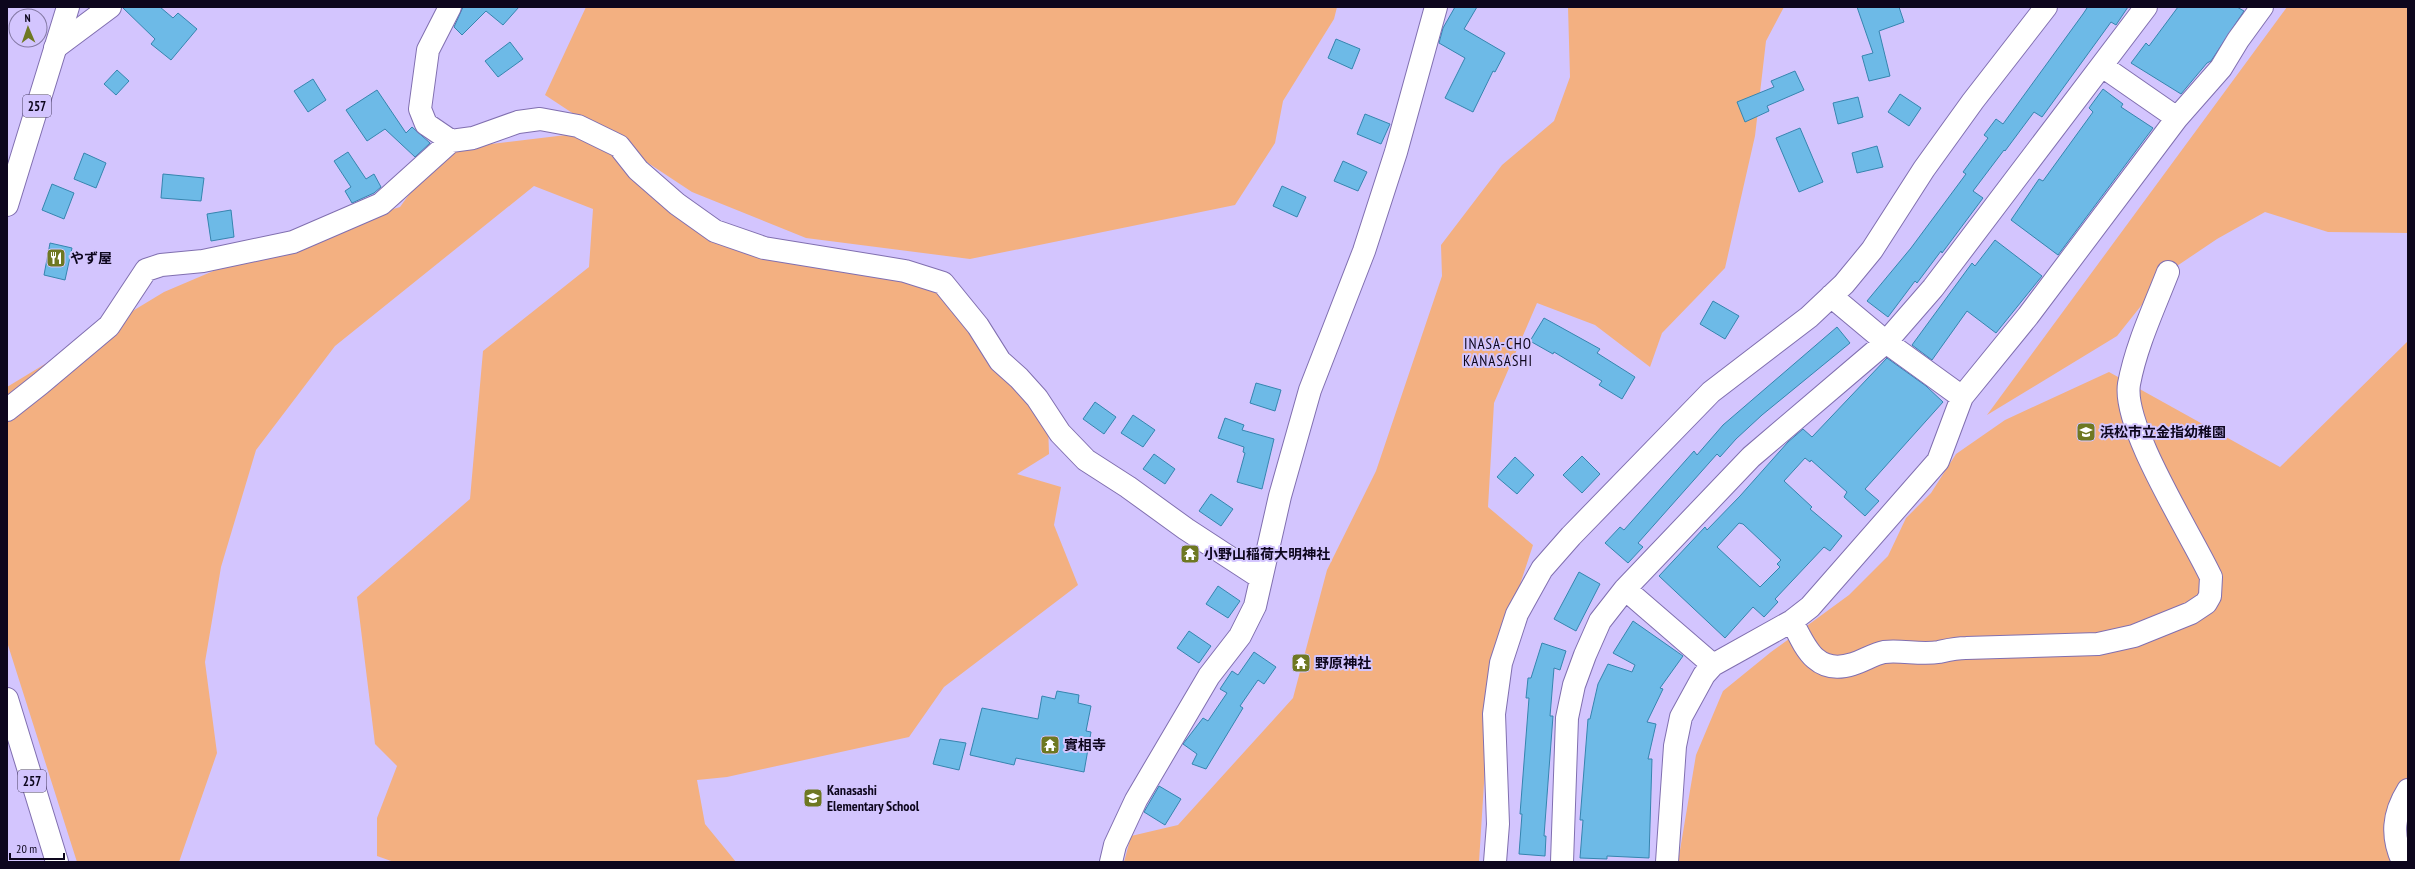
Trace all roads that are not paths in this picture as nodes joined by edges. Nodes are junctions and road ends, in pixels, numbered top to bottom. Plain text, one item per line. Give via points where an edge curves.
1 (68, 7) edge
2 (110, 7) edge
3 (450, 7) edge
4 (1436, 7) edge
5 (2046, 7) edge
6 (2146, 7) edge
7 (2262, 7) edge
8 (55, 48) junction
9 (2102, 66) junction
10 (2177, 118) junction
11 (451, 141) junction
12 (7, 205) edge
13 (2168, 272) dead end
14 (1831, 296) junction
15 (1886, 342) junction
16 (1962, 397) junction
17 (7, 410) edge
18 (1261, 578) junction
19 (1625, 590) junction
20 (1792, 621) junction
21 (1713, 665) junction
22 (7, 699) edge
23 (2408, 790) edge
24 (57, 862) edge
25 (1111, 862) edge
26 (1495, 862) edge
27 (1562, 862) edge
28 (1667, 862) edge
29 (2403, 862) edge

1 - 8 main road, 257
2 - 8 main road
3 - 11 main road via 428,50 420,109 426,124
4 - 18 main road via 1396,152 1364,251 1310,390 1278,503
5 - 14 main road via 1924,169 1872,250
6 - 9 main road
7 - 10 main road via 2221,68
8 - 12 main road, 257
9 - 10 main road
9 - 15 main road via 1933,288
10 - 16 main road via 2033,310
11 - 17 main road via 380,204 293,242 203,261 161,265 146,270 109,326
11 - 18 main road via 474,138 518,122 540,119 578,126 619,146 638,170 677,204 715,231 764,248 904,271 944,284 978,326 1000,361 1037,398 1060,433 1086,460
13 - 20 main road via 2129,385 2132,416 2145,449 2211,578 2210,596 2206,603 2191,613 2134,636 2098,644 1884,652 1851,665 1836,666 1822,663 1808,654
14 - 15 main road
14 - 26 main road via 1809,318 1711,392 1571,536 1542,570 1517,614 1501,663 1494,714 1498,824
15 - 16 main road
15 - 19 main road via 1751,457
16 - 20 main road via 1938,461 1810,607
18 - 25 main road via 1255,606 1240,636 1209,676 1136,800 1115,846
19 - 21 main road
19 - 27 main road via 1600,621 1574,685 1567,718
20 - 21 main road
21 - 28 main road via 1704,675 1681,717 1675,746
22 - 24 main road, 257
23 - 29 main road via 2395,820 2394,835

